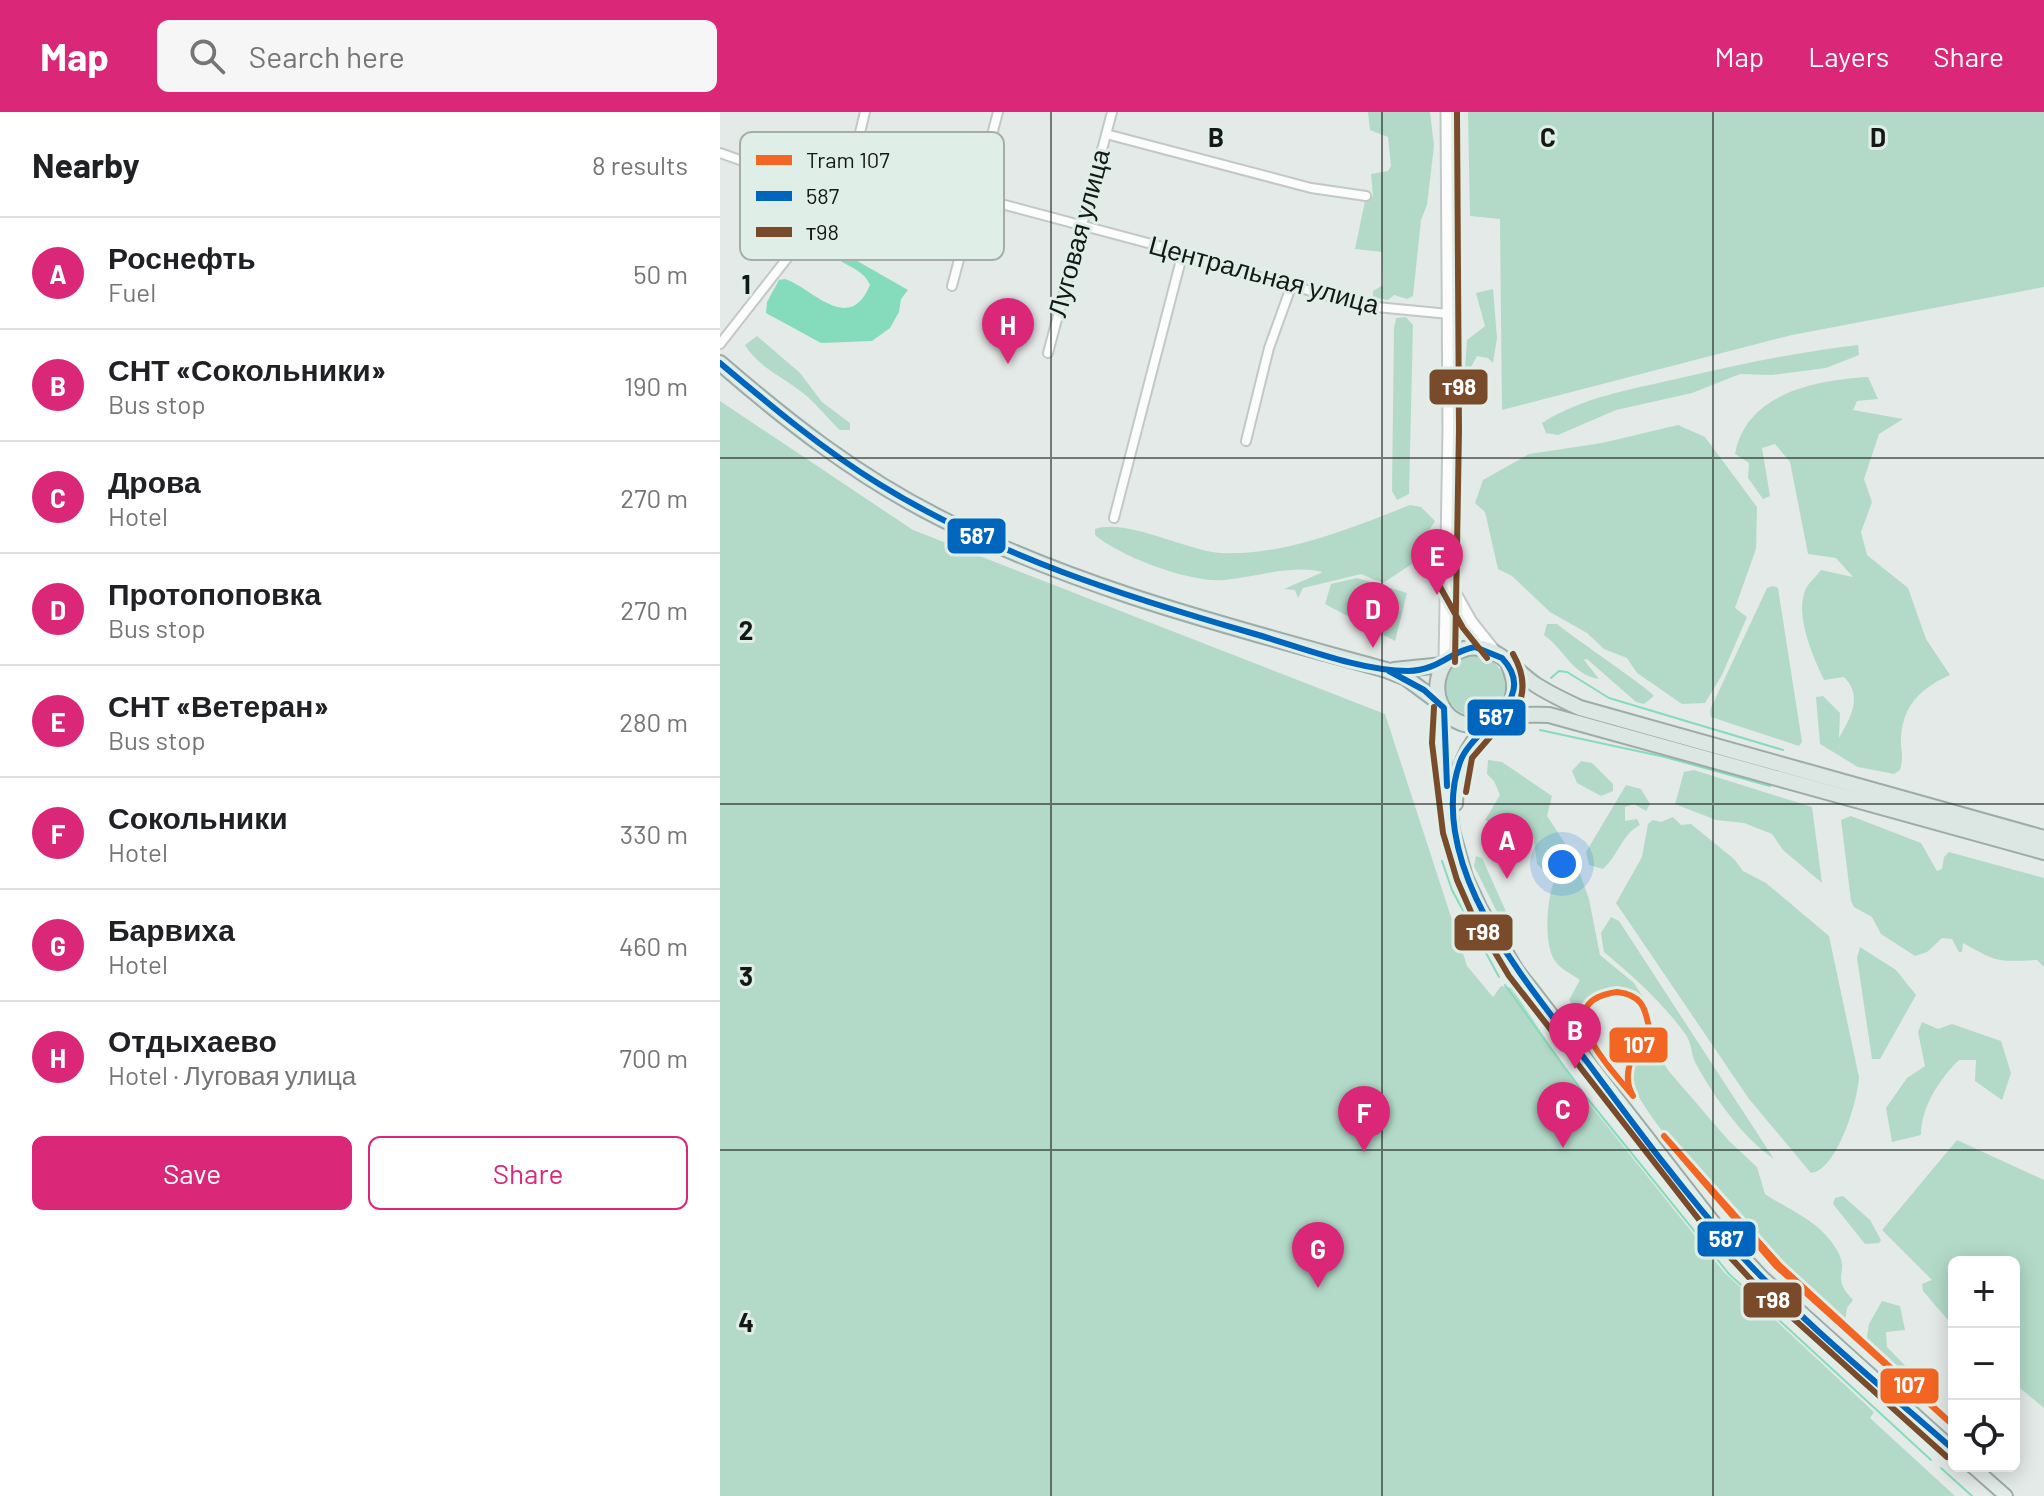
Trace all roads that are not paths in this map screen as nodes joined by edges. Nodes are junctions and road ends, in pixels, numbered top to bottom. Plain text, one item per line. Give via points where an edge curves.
1 (865, 112) edge
2 (998, 112) edge
3 (1112, 112) edge
4 (1447, 112) edge
5 (860, 132) edge
6 (992, 132) edge
7 (1106, 134) junction
8 (720, 153) edge
9 (740, 160) edge
10 (1366, 196) dead end
11 (1004, 206) edge
12 (1080, 226) junction
13 (1182, 256) junction
14 (786, 260) edge
15 (958, 260) edge
16 (952, 286) dead end
17 (1291, 287) junction
18 (1449, 314) junction
19 (720, 344) edge
20 (1048, 353) dead end
21 (720, 363) edge
22 (1246, 441) dead end
23 (1114, 518) dead end
24 (1448, 579) junction
25 (1500, 656) junction
26 (1444, 664) junction
27 (1386, 670) junction
28 (1442, 706) junction
29 (1491, 722) junction
30 (1453, 831) junction
31 (2044, 838) edge
32 (2044, 852) edge
33 (1948, 1445) edge
34 (1979, 1472) edge
35 (2006, 1496) edge

1 - 5 street
2 - 6 street
3 - 7 street, Луговая улица
4 - 18 main road
7 - 10 street via 1311,188
7 - 12 street, Луговая улица
8 - 9 street
11 - 12 street, Центральная улица
12 - 13 street, Центральная улица
12 - 20 street, Луговая улица
13 - 17 street, Центральная улица
13 - 23 street
14 - 19 street, Центральная улица
15 - 16 street
17 - 18 street, Центральная улица via 1366,306
17 - 22 street via 1269,348
18 - 24 main road
21 - 27 highway via 841,460 991,543 1164,605
24 - 25 main road via 1471,622
24 - 26 main road
25 - 26 highway via 1472,647
25 - 29 highway via 1514,677 1513,697
25 - 31 highway via 1539,687 1602,715
26 - 27 highway
26 - 28 highway via 1436,684
27 - 28 highway via 1406,678
28 - 29 highway via 1464,724
28 - 30 main road
29 - 30 main road via 1459,762
29 - 32 highway via 1529,714 1567,720
30 - 33 main road via 1466,877 1517,970 1691,1198 1762,1277
34 - 35 main road

